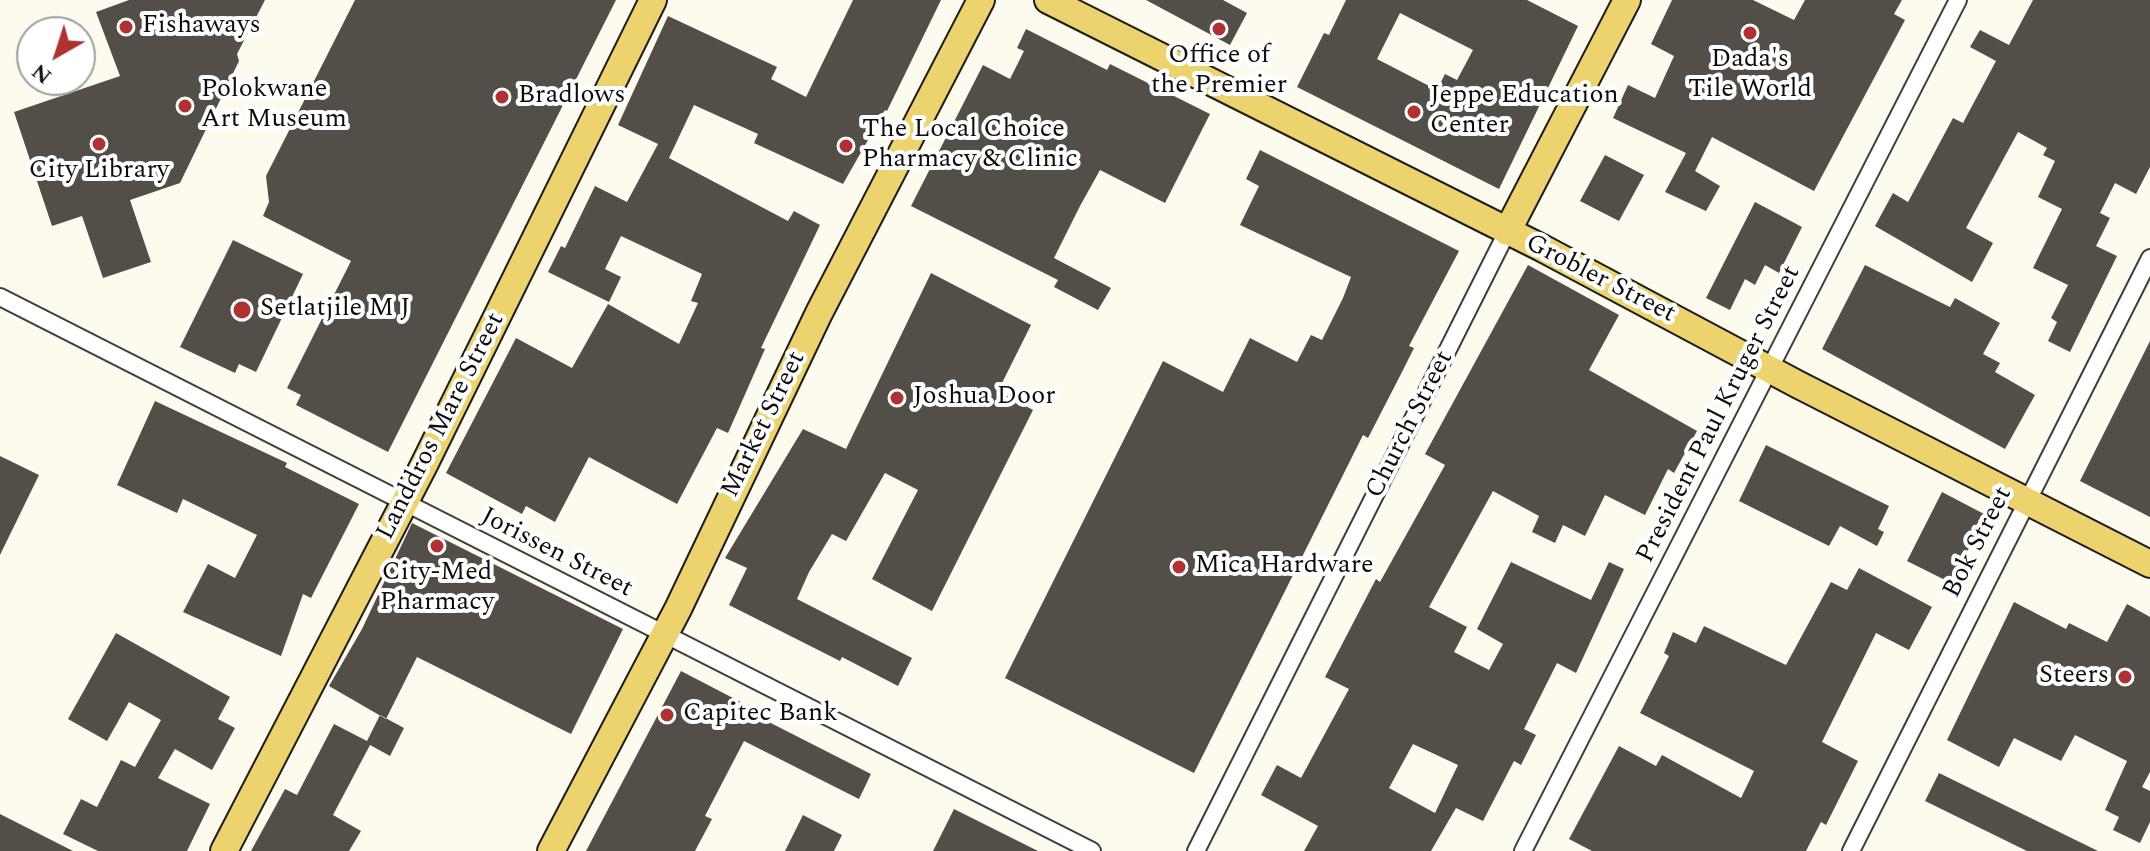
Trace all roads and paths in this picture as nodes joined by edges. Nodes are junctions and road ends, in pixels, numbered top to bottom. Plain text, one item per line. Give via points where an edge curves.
1 (653, 0) edge
2 (981, 0) edge
3 (1048, 0) edge
4 (1627, 0) edge
5 (1958, 0) edge
6 (1507, 232) junction
7 (2150, 258) edge
8 (0, 297) edge
9 (1770, 370) junction
10 (2028, 500) junction
11 (404, 503) junction
12 (2150, 564) edge
13 (664, 635) junction
14 (224, 851) edge
15 (551, 851) edge
16 (1092, 851) edge
17 (1196, 851) edge
18 (1523, 851) edge
19 (1851, 851) edge

1 - 11 main road, Landdros Mare Street
2 - 13 main road, Market Street via 819,313
3 - 6 main road, Grobler Street
4 - 6 main road, Church Street
5 - 9 street, President Paul Kruger Street
6 - 9 main road, Grobler Street
6 - 17 street, Church Street
7 - 10 street, Bok Street
8 - 11 street, Jorissen Street
9 - 10 main road, Grobler Street
9 - 18 street, President Paul Kruger Street
10 - 12 main road, Grobler Street
10 - 19 street, Bok Street
11 - 13 street, Jorissen Street
11 - 14 main road, Landdros Mare Street
13 - 15 main road, Market Street
13 - 16 street, Jorissen Street

